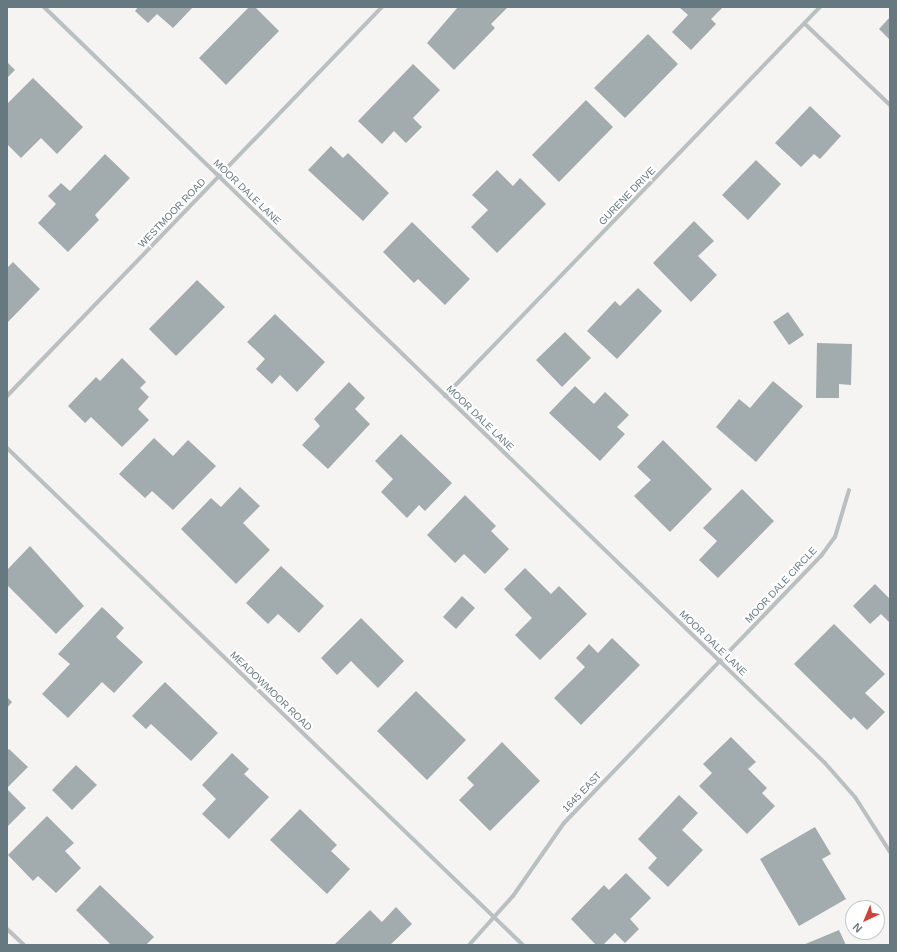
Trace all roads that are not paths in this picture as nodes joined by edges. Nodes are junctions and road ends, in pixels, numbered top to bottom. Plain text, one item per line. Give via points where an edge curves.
1 (44, 7) edge
2 (382, 7) edge
3 (820, 7) edge
4 (804, 24) junction
5 (890, 105) edge
6 (219, 176) junction
7 (7, 396) edge
8 (445, 396) junction
9 (7, 448) edge
10 (849, 490) dead end
11 (720, 661) junction
12 (890, 852) edge
13 (496, 918) junction
14 (7, 929) edge
15 (24, 945) edge
16 (470, 945) edge
17 (523, 945) edge

1 - 6 street, MOOR DALE LANE
2 - 6 street, WESTMOOR ROAD
3 - 4 street, GURENE DRIVE
4 - 5 street
4 - 8 street, GURENE DRIVE
6 - 7 street, WESTMOOR ROAD
6 - 8 street, MOOR DALE LANE
8 - 11 street, MOOR DALE LANE
9 - 13 street, MEADOWMOOR ROAD
10 - 11 street, MOOR DALE CIRCLE via 834,536 821,556
11 - 12 street, MOOR DALE LANE via 824,762 855,797
11 - 13 street, 1645 EAST via 554,834
13 - 16 street, 1645 EAST
13 - 17 street, MEADOWMOOR ROAD
14 - 15 street

